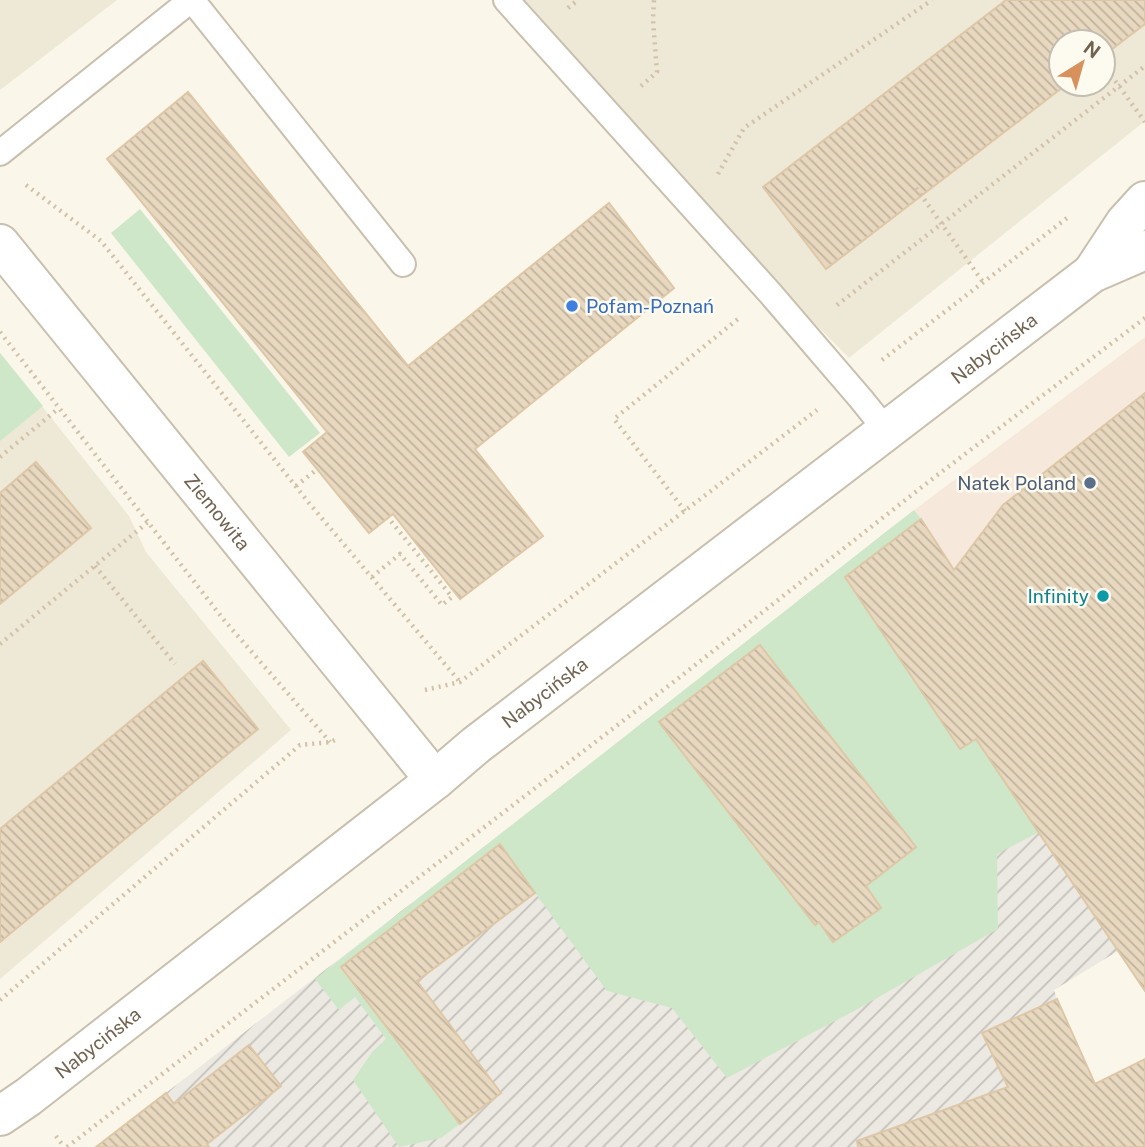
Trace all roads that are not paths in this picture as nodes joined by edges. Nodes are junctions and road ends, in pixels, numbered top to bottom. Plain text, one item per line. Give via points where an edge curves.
1 (192, 0) edge
2 (506, 0) edge
3 (0, 153) edge
4 (1145, 201) edge
5 (0, 244) edge
6 (1145, 250) edge
7 (403, 264) dead end
8 (1092, 273) junction
9 (886, 430) junction
10 (435, 780) junction
11 (0, 1116) edge

1 - 3 lane
1 - 7 lane
2 - 9 lane via 770,293
4 - 8 street, Nabycińska
5 - 10 street, Ziemowita
6 - 8 street, Nabycińska
8 - 9 street, Nabycińska
9 - 10 street, Nabycińska
10 - 11 street, Nabycińska

